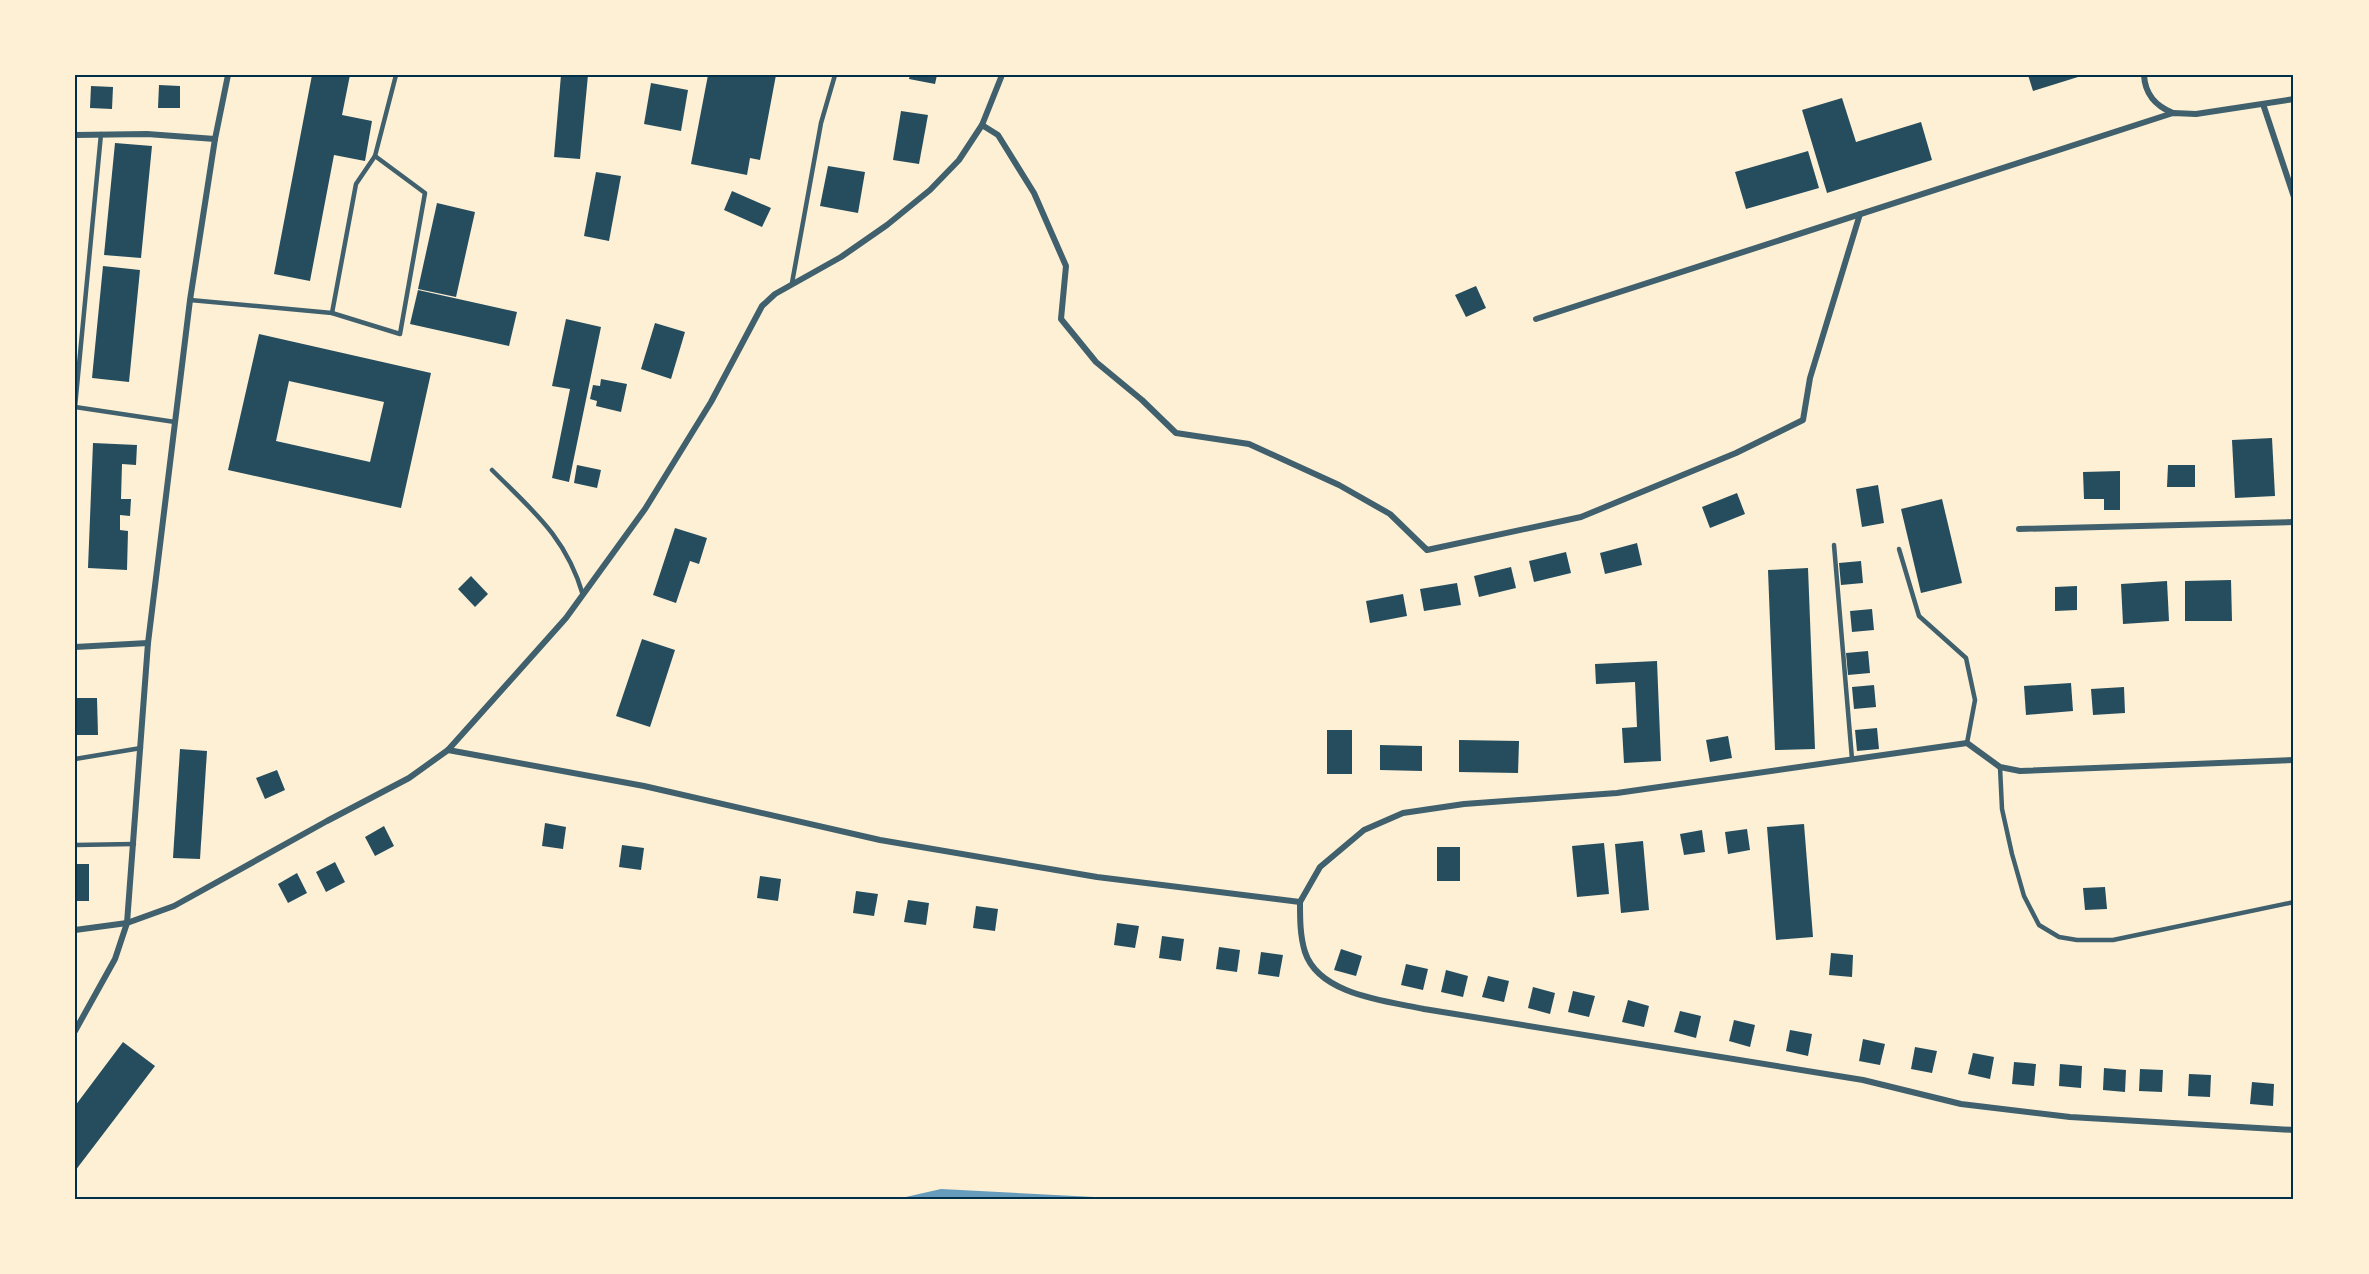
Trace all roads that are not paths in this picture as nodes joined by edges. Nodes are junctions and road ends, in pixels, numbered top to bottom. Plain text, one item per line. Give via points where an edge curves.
1 (228, 75) edge
2 (396, 75) edge
3 (835, 75) edge
4 (1002, 75) edge
5 (2144, 75) edge
6 (2294, 99) edge
7 (2263, 104) junction
8 (2173, 113) junction
9 (982, 125) junction
10 (101, 134) junction
11 (75, 135) edge
12 (215, 139) junction
13 (375, 156) junction
14 (2294, 197) edge
15 (1860, 214) junction
16 (792, 283) junction
17 (189, 300) junction
18 (332, 313) junction
19 (1536, 320) dead end
20 (75, 407) edge
21 (175, 422) junction
22 (492, 470) dead end
23 (2294, 522) edge
24 (2019, 529) dead end
25 (1834, 545) dead end
26 (1899, 549) dead end
27 (583, 595) junction
28 (148, 643) junction
29 (75, 647) edge
30 (1967, 743) junction
31 (141, 748) junction
32 (448, 750) junction
33 (75, 759) edge
34 (1852, 759) junction
35 (2294, 760) edge
36 (2000, 767) junction
37 (134, 844) junction
38 (75, 845) edge
39 (1300, 902) junction
40 (2294, 902) edge
41 (127, 923) junction
42 (75, 930) edge
43 (75, 1031) edge
44 (2294, 1130) edge

1 - 12 street
2 - 13 lane
3 - 16 lane via 821,123
4 - 9 street
5 - 8 street via 2149,96 2159,107
6 - 7 street
7 - 8 street via 2196,114
7 - 14 street
8 - 15 street
9 - 15 street via 998,135 1034,193 1066,266 1061,319 1096,362 1176,434 1249,444 1339,485 1390,514 1427,550 1581,517 1736,453 1803,420 1810,378
9 - 16 street via 959,159 930,190 841,257
10 - 11 street
10 - 12 street
10 - 20 lane
12 - 17 street
13 - 18 lane via 356,184
13 - 18 lane via 425,193 400,334
15 - 19 street
16 - 27 street via 762,306 711,402 645,508
17 - 18 lane
17 - 21 street
20 - 21 lane
21 - 28 street
22 - 27 lane via 562,545 576,569
23 - 24 street
25 - 34 lane
26 - 30 lane via 1919,616 1966,658 1976,700
27 - 32 street
28 - 29 street
28 - 31 street
30 - 34 street
30 - 36 street
31 - 33 lane
31 - 37 street
32 - 39 street via 644,786 880,840 1098,877
32 - 41 street via 409,778 211,888
34 - 39 street via 1617,793 1464,804 1403,813 1364,830 1320,867
35 - 36 street via 2064,771
36 - 40 lane via 2002,808 2024,896 2040,925 2060,937 2113,940
37 - 38 lane
37 - 41 street
39 - 44 street via 1306,954 1323,979 1355,994 1424,1009 1863,1080 1961,1104 2070,1117
41 - 42 street
41 - 43 street via 115,959

